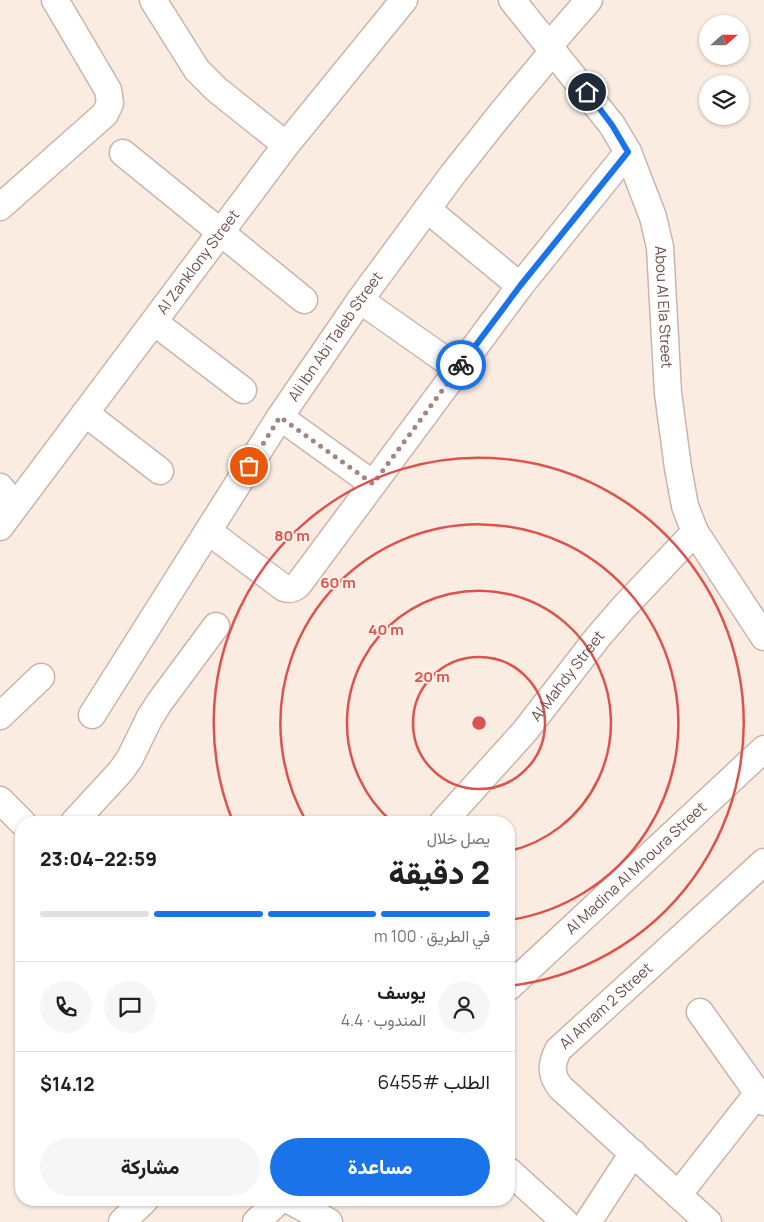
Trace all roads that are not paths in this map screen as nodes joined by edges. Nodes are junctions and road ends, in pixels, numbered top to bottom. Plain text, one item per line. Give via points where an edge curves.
1 (55, 0) edge
2 (152, 0) edge
3 (404, 0) edge
4 (512, 0) edge
5 (589, 0) edge
6 (551, 48) junction
7 (286, 145) junction
8 (628, 152) junction
9 (123, 153) dead end
10 (0, 207) edge
11 (427, 209) junction
12 (221, 232) junction
13 (520, 286) junction
14 (304, 300) dead end
15 (360, 300) junction
16 (154, 322) junction
17 (458, 369) junction
18 (243, 390) dead end
19 (85, 413) junction
20 (280, 417) junction
21 (160, 471) dead end
22 (373, 484) junction
23 (8, 497) edge
24 (0, 527) edge
25 (208, 532) junction
26 (695, 532) junction
27 (216, 626) dead end
28 (764, 636) edge
29 (41, 677) dead end
30 (92, 714) dead end
31 (0, 716) edge
32 (764, 749) edge
33 (0, 800) edge
34 (16, 816) edge
35 (80, 816) edge
36 (449, 816) edge
37 (764, 862) edge
38 (515, 981) edge
39 (700, 1012) dead end
40 (761, 1098) edge
41 (633, 1154) junction
42 (515, 1176) edge
43 (678, 1195) junction
44 (139, 1206) edge
45 (273, 1206) edge
46 (300, 1206) edge
47 (122, 1222) edge
48 (256, 1222) edge
49 (329, 1222) edge
50 (565, 1222) edge
51 (588, 1222) edge
52 (708, 1222) edge

1 - 10 street via 108,90 110,103 105,114
2 - 7 street via 197,70
3 - 7 street, Al Zanklony Street
4 - 6 street, Abou Al Ela Street
5 - 6 street, Ali Ibn Abi Taleb Street
6 - 8 street, Abou Al Ela Street via 612,125
6 - 11 street, Ali Ibn Abi Taleb Street
7 - 12 street, Al Zanklony Street
8 - 13 street
8 - 26 street, Abou Al Ela Street via 653,217 660,247 671,420 685,506
9 - 12 street
11 - 13 street
11 - 15 street, Ali Ibn Abi Taleb Street
12 - 14 street
12 - 16 street, Al Zanklony Street
13 - 17 street
15 - 17 street
15 - 20 street, Ali Ibn Abi Taleb Street
16 - 18 street
16 - 19 street, Al Zanklony Street
17 - 22 street
19 - 21 street
19 - 23 street, Al Zanklony Street
20 - 22 street
20 - 25 street, Ali Ibn Abi Taleb Street
22 - 25 street via 298,585 289,590
23 - 24 street, Al Zanklony Street
25 - 30 street, Ali Ibn Abi Taleb Street
26 - 28 street, Abou Al Ela Street
26 - 36 street, Al Mahdy Street via 624,607 525,731
27 - 35 street via 159,703 121,771
29 - 31 street
32 - 38 street, Al Madina Al Mnoura Street
33 - 34 street
37 - 41 street, Al Ahram 2 Street via 558,1050 553,1060 555,1082
39 - 40 street
40 - 43 street
41 - 43 street, Al Ahram 2 Street
41 - 51 street
42 - 50 street
43 - 52 street, Al Ahram 2 Street
44 - 47 street
45 - 48 street
46 - 49 street

